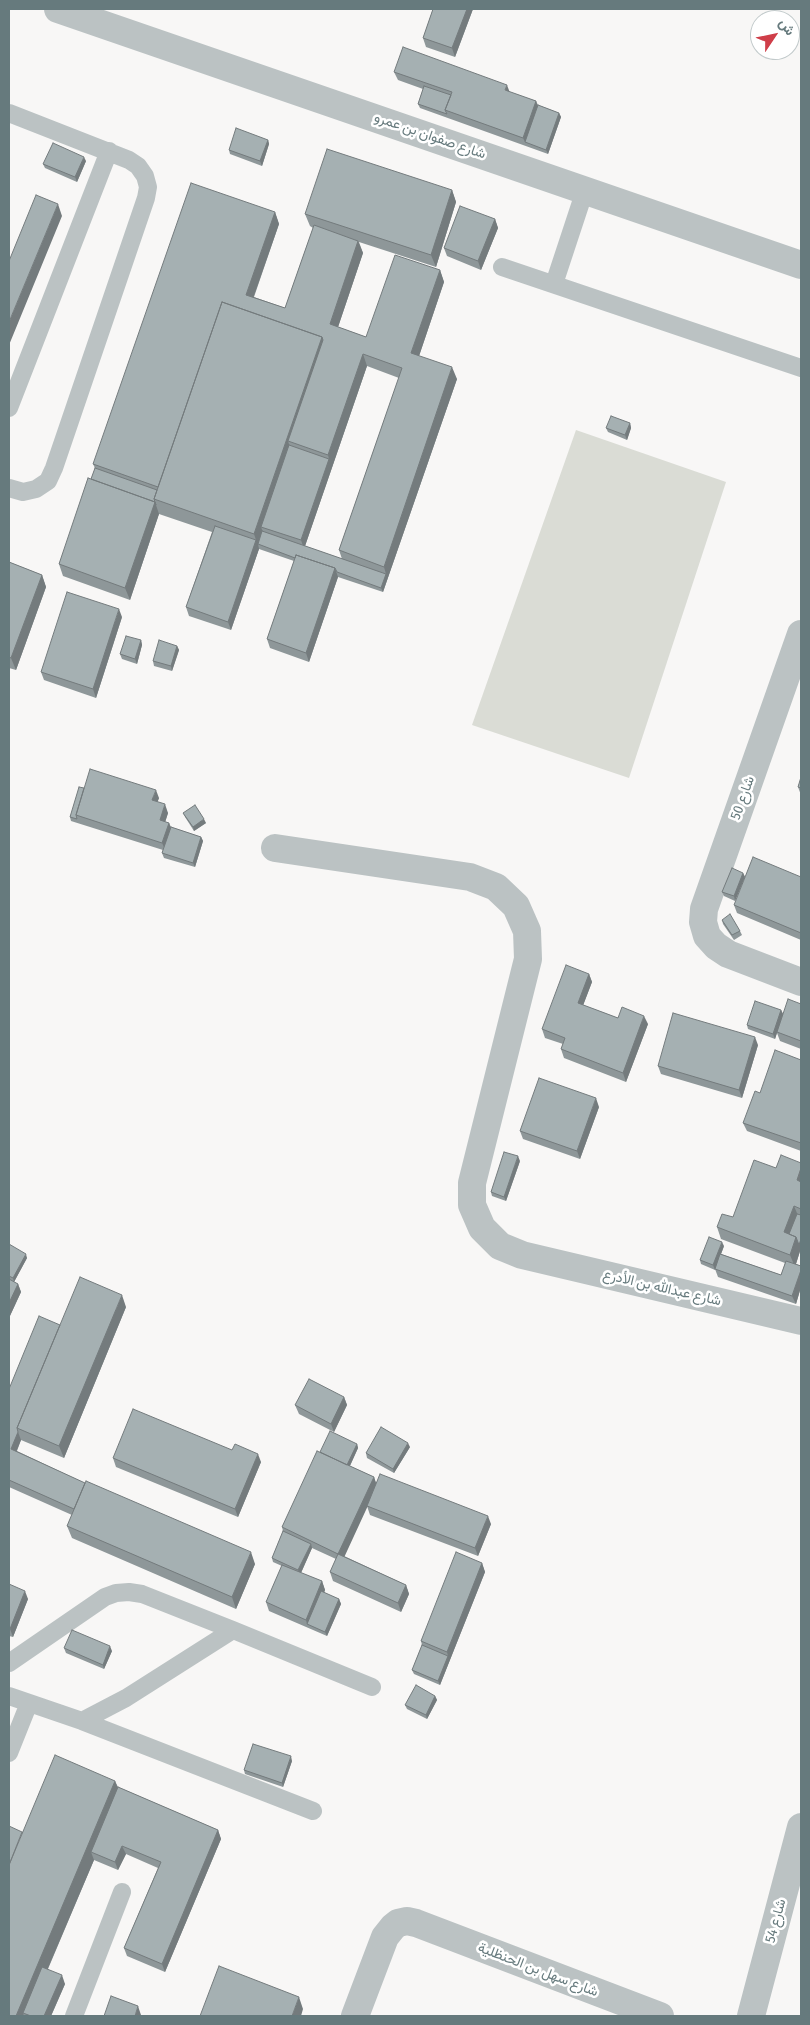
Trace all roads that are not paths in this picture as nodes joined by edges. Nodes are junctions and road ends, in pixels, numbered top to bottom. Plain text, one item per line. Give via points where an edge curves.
1 (58, 9) edge
2 (9, 112) edge
3 (109, 151) junction
4 (585, 190) junction
5 (801, 265) edge
6 (502, 267) dead end
7 (554, 284) junction
8 (801, 368) edge
9 (9, 408) edge
10 (9, 488) edge
11 (801, 634) edge
12 (275, 848) dead end
13 (801, 982) edge
14 (801, 1321) edge
15 (233, 1630) junction
16 (9, 1663) edge
17 (372, 1687) dead end
18 (9, 1696) edge
19 (29, 1703) junction
20 (82, 1721) junction
21 (9, 1753) edge
22 (313, 1811) dead end
23 (801, 1826) edge
24 (122, 1892) dead end
25 (74, 2016) edge
26 (355, 2016) edge
27 (660, 2016) edge
28 (751, 2016) edge

1 - 4 street, شارع صفوان بن عمرو
2 - 3 lane
3 - 9 lane
3 - 10 lane via 138,166 148,187 146,198 48,481 23,492
4 - 5 street, شارع صفوان بن عمرو
4 - 7 lane
6 - 7 lane
7 - 8 lane
11 - 13 street, شارع 50 via 704,909 703,922 707,936 728,954
12 - 14 street, شارع عبدالله بن الأدرع via 470,877 496,887 516,906 527,931 528,959 472,1182 472,1205 482,1228 500,1246 522,1255
15 - 16 lane via 142,1594 116,1593 105,1597
15 - 17 lane
15 - 20 lane via 119,1702
18 - 19 lane
19 - 20 lane
19 - 21 lane
20 - 22 lane
23 - 28 street, شارع 54
24 - 25 lane
26 - 27 street, شارع سهل بن الحنظلية via 388,1932 398,1923 407,1922

